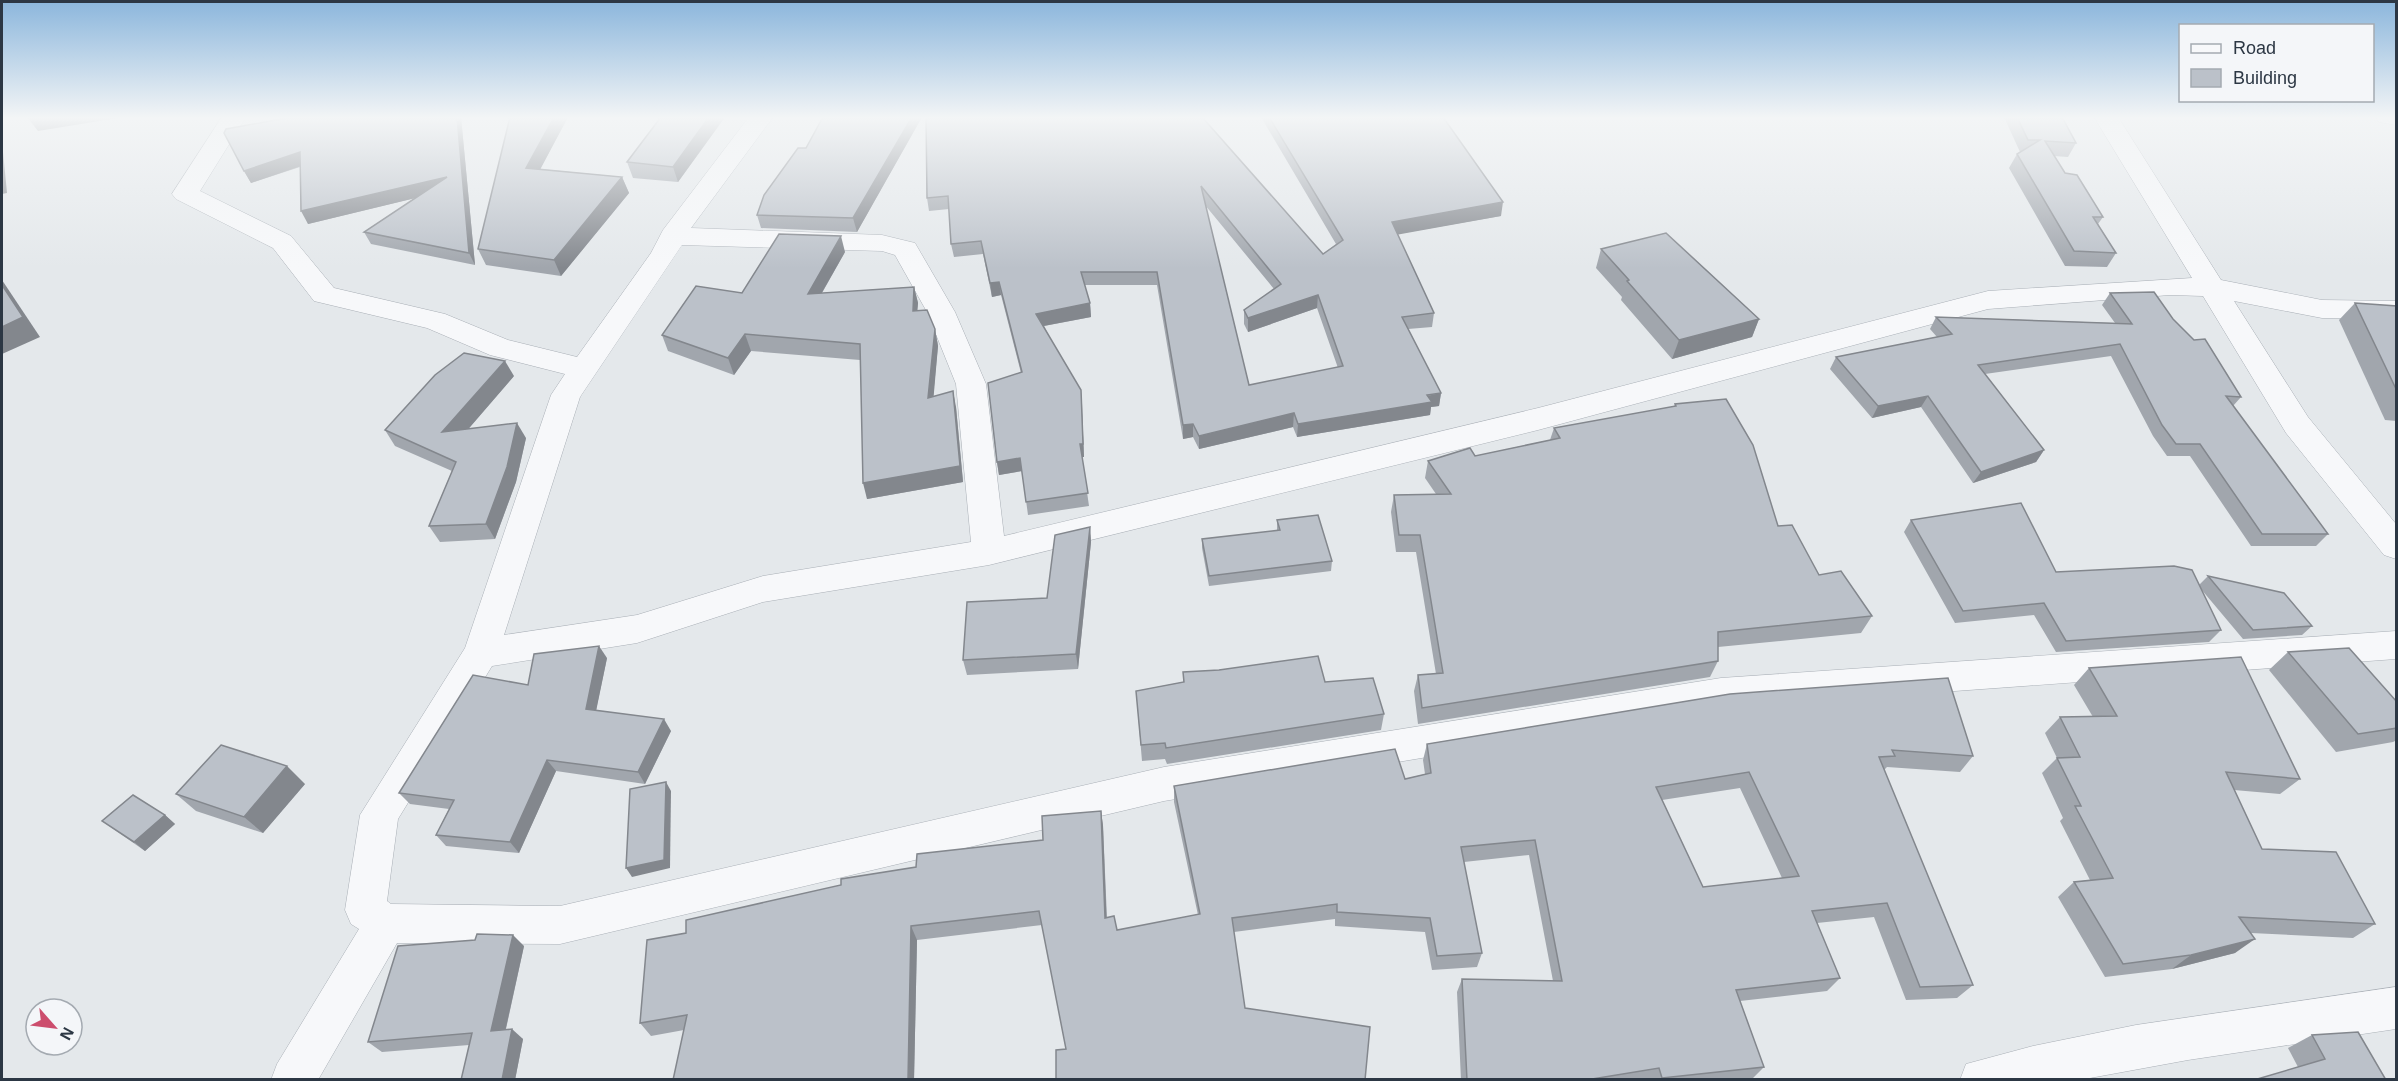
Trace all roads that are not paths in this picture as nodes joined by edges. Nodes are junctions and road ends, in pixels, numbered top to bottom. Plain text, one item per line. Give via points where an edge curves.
1 (202, 167) edge
2 (723, 167) edge
3 (2137, 167) edge
4 (672, 236) junction
5 (2211, 287) junction
6 (2397, 310) edge
7 (584, 369) junction
8 (2397, 546) edge
9 (989, 552) junction
10 (2397, 645) edge
11 (481, 653) junction
12 (386, 923) junction
13 (2397, 1008) edge
14 (293, 1080) edge
15 (1983, 1080) edge

1 - 7 street via 185,194 282,242 324,296 435,321 500,348
2 - 4 street
3 - 5 street
4 - 7 street via 664,254
4 - 9 street via 882,243 905,249 941,312 971,384
5 - 6 street via 2322,309
5 - 8 street via 2297,424
5 - 9 street via 2170,286 1988,300 1538,419
7 - 11 street via 566,395
9 - 11 street via 763,589 637,629
10 - 12 street via 1721,693 1164,784 560,925
11 - 12 street via 379,815 365,910
12 - 14 street
13 - 15 street via 2040,1065

